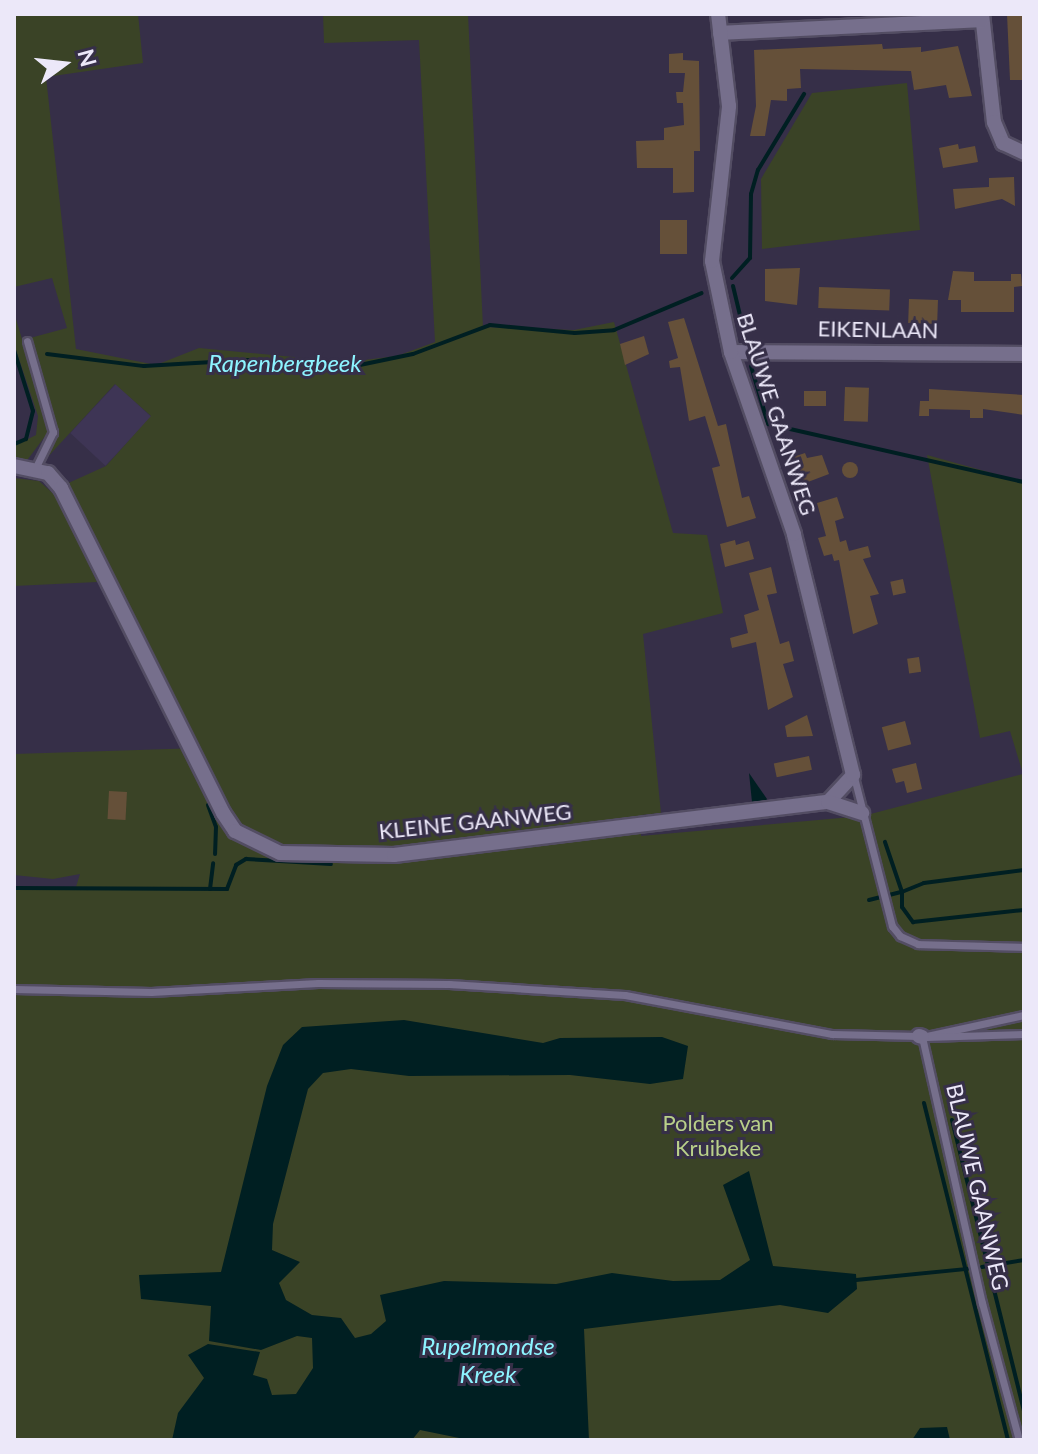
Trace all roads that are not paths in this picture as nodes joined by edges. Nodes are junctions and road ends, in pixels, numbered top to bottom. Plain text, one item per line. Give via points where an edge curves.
1 (718, 14) edge
2 (982, 17) edge
3 (720, 33) junction
4 (1024, 153) edge
5 (27, 341) dead end
6 (731, 352) junction
7 (1024, 354) edge
8 (14, 466) edge
9 (36, 467) junction
10 (853, 775) junction
11 (828, 802) junction
12 (862, 813) junction
13 (1024, 947) edge
14 (14, 989) edge
15 (1024, 1015) edge
16 (1024, 1034) edge
17 (920, 1036) junction
18 (1019, 1440) edge

1 - 3 street, BLAUWE GAANWEG
2 - 3 street
2 - 4 street via 994,122 1003,143
3 - 6 street, BLAUWE GAANWEG via 729,119 712,261
5 - 9 lane via 53,432
6 - 7 street, EIKENLAAN
6 - 10 street, BLAUWE GAANWEG via 794,534
8 - 9 street
9 - 11 street, KLEINE GAANWEG via 61,488 223,813 235,831 280,853 394,855
10 - 11 street
10 - 12 lane
11 - 12 street, KLEINE GAANWEG
12 - 13 lane via 900,936 918,944
14 - 17 lane via 151,992 318,983 449,984 625,995 832,1034
15 - 17 lane
16 - 17 lane
17 - 18 lane, BLAUWE GAANWEG

